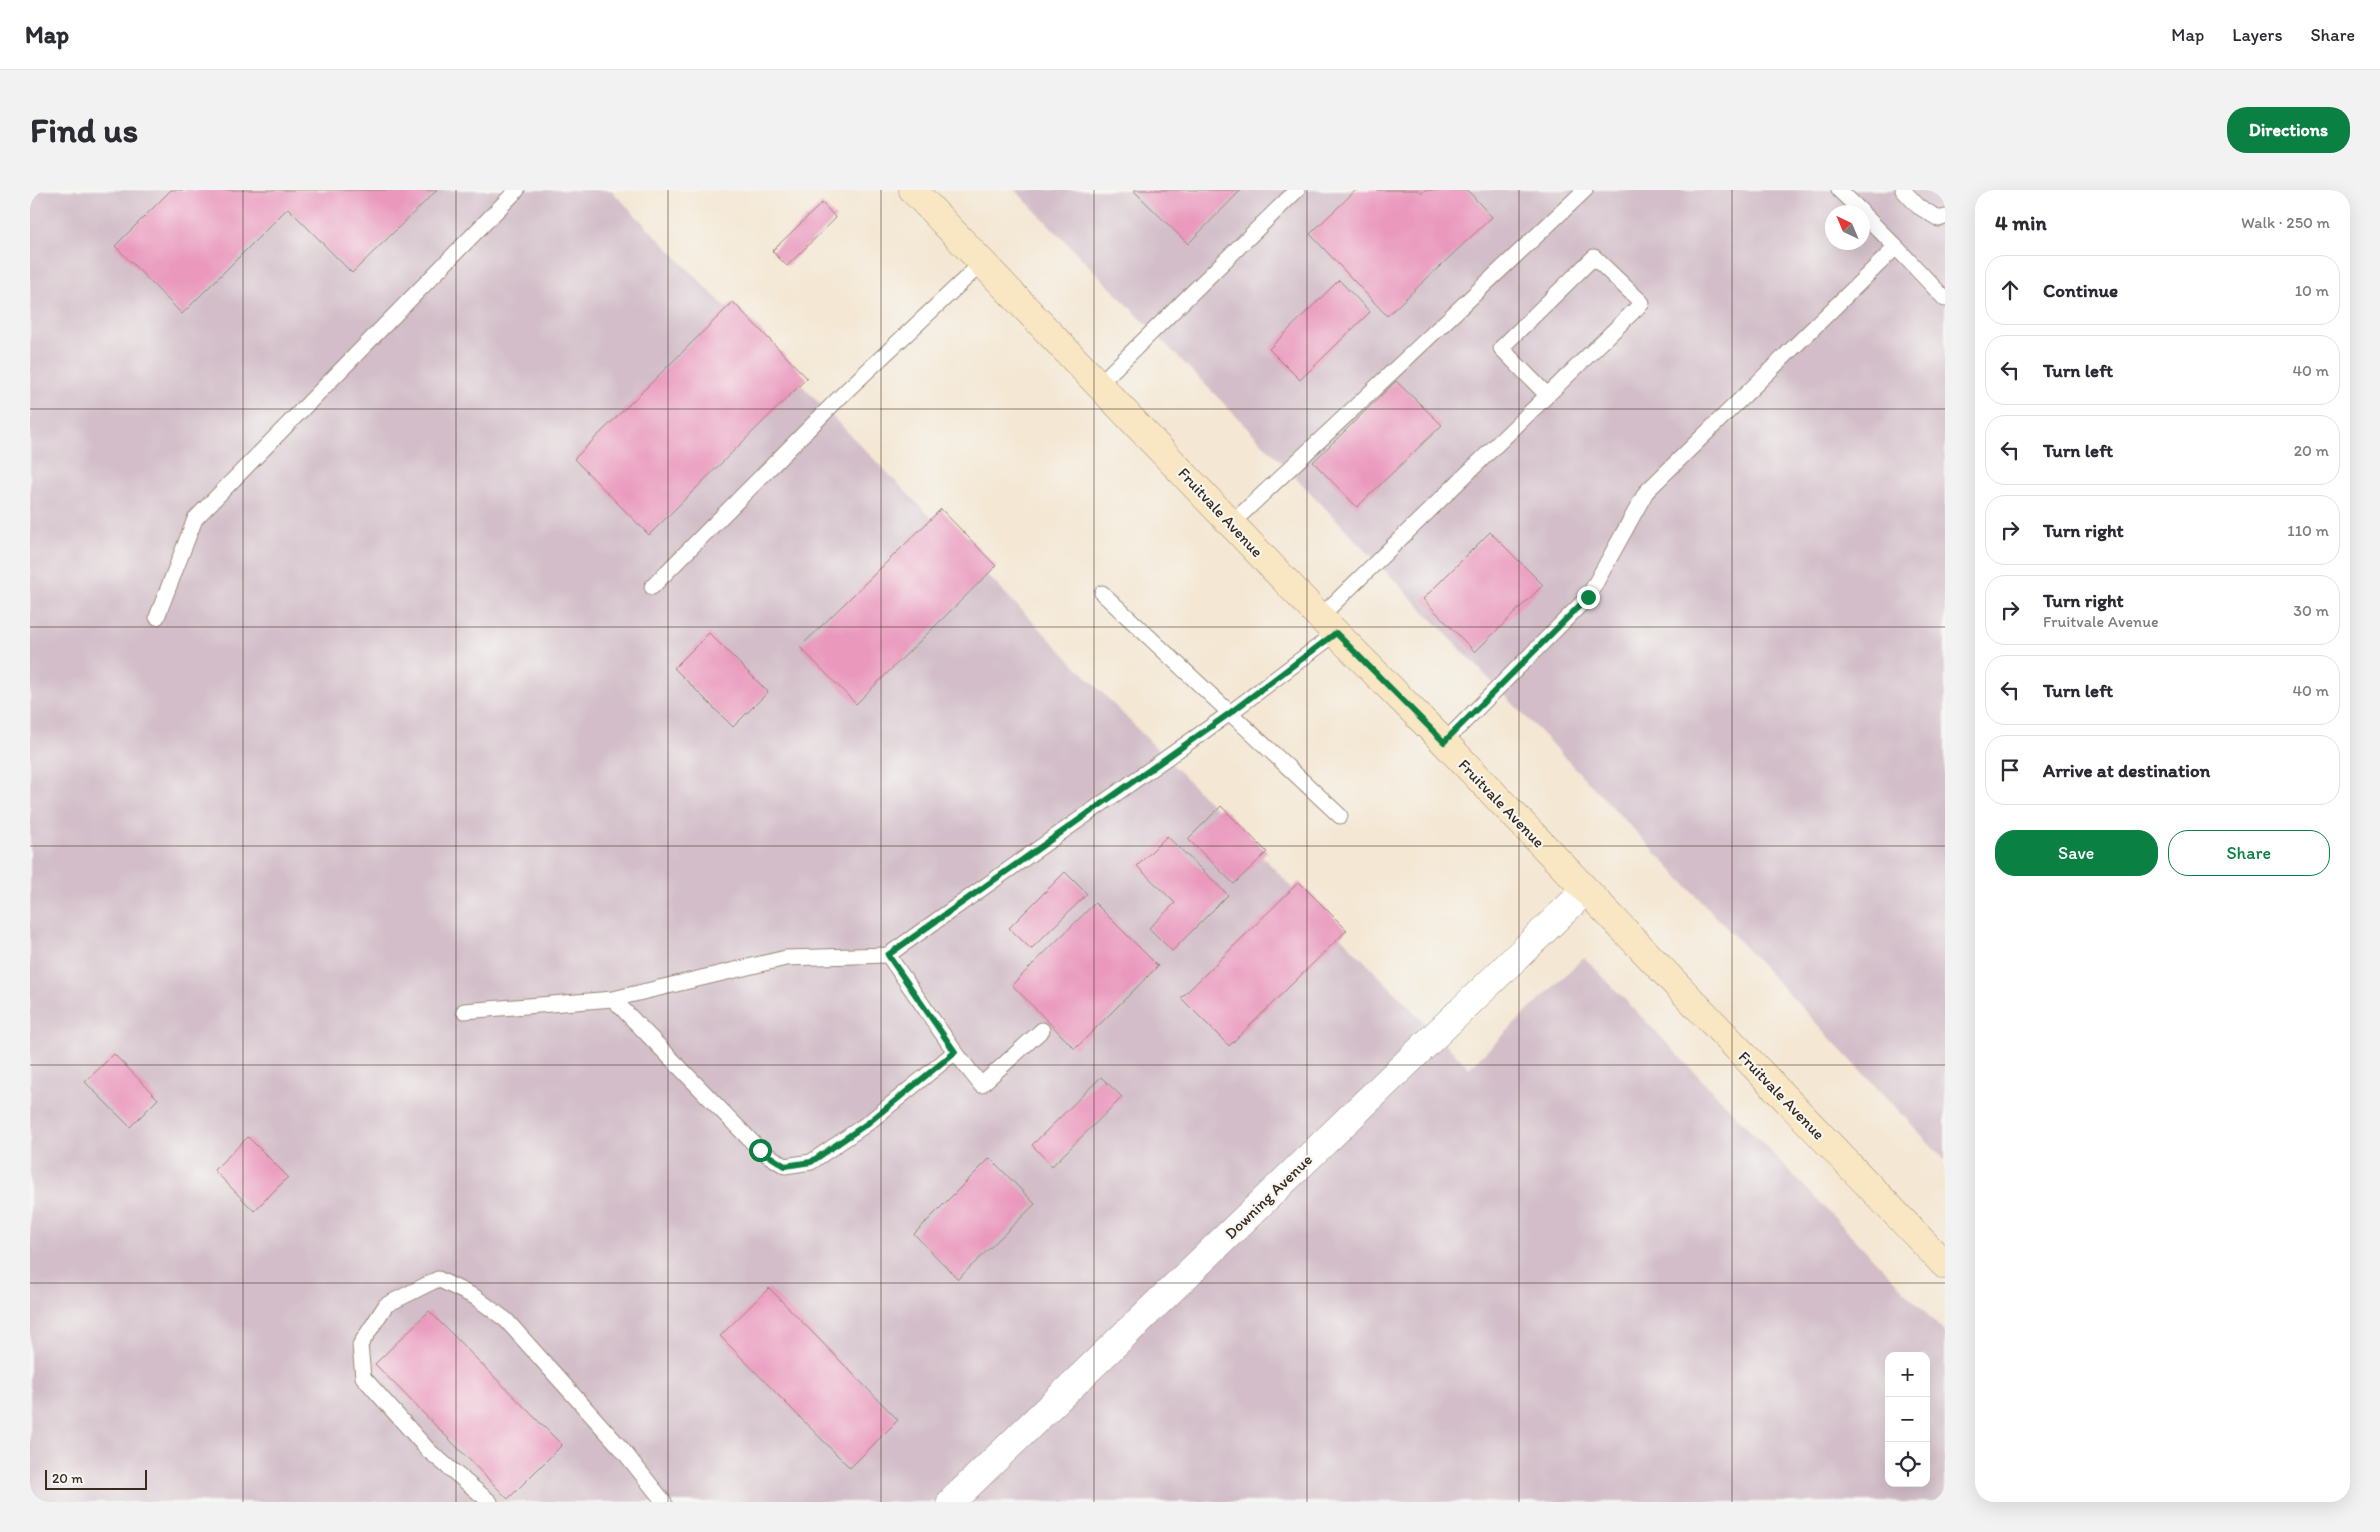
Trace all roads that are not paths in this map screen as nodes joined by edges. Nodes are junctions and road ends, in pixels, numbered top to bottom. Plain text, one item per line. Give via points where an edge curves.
1 (517, 190) edge
2 (914, 190) edge
3 (1297, 190) edge
4 (1585, 190) edge
5 (1839, 190) edge
6 (1902, 190) edge
7 (1854, 205) edge
8 (1945, 217) edge
9 (1870, 221) edge
10 (1896, 247) junction
11 (983, 262) junction
12 (1945, 299) edge
13 (1100, 383) junction
14 (1547, 395) junction
15 (1232, 524) junction
16 (652, 587) dead end
17 (1102, 593) dead end
18 (157, 617) dead end
19 (1328, 625) junction
20 (1230, 713) junction
21 (1444, 742) junction
22 (1340, 816) dead end
23 (1586, 890) junction
24 (888, 955) junction
25 (613, 999) junction
26 (464, 1011) dead end
27 (1042, 1030) dead end
28 (955, 1052) junction
29 (1945, 1265) edge
30 (490, 1502) edge
31 (664, 1502) edge
32 (951, 1502) edge

1 - 18 lane via 195,519
2 - 11 main road, Fruitvale Avenue
3 - 13 lane
4 - 15 lane
5 - 7 lane
6 - 8 lane via 1918,206 1939,219
9 - 10 lane
10 - 12 lane
10 - 21 lane via 1646,492 1588,597
11 - 13 main road, Fruitvale Avenue
11 - 16 lane via 846,391
13 - 15 main road, Fruitvale Avenue
14 - 14 lane via 1642,303 1594,257 1501,348
14 - 19 lane
15 - 19 main road, Fruitvale Avenue
17 - 20 lane
19 - 20 lane
19 - 21 main road, Fruitvale Avenue
20 - 22 lane
20 - 24 lane
21 - 23 main road, Fruitvale Avenue
23 - 29 main road, Fruitvale Avenue
23 - 32 street, Downing Avenue
24 - 25 lane via 786,958
24 - 28 lane
25 - 26 lane
25 - 28 lane via 760,1150 785,1166 811,1162 868,1123
27 - 28 lane via 981,1085
30 - 31 lane via 429,1451 363,1377 360,1345 386,1305 438,1279 475,1297 506,1320 621,1448

